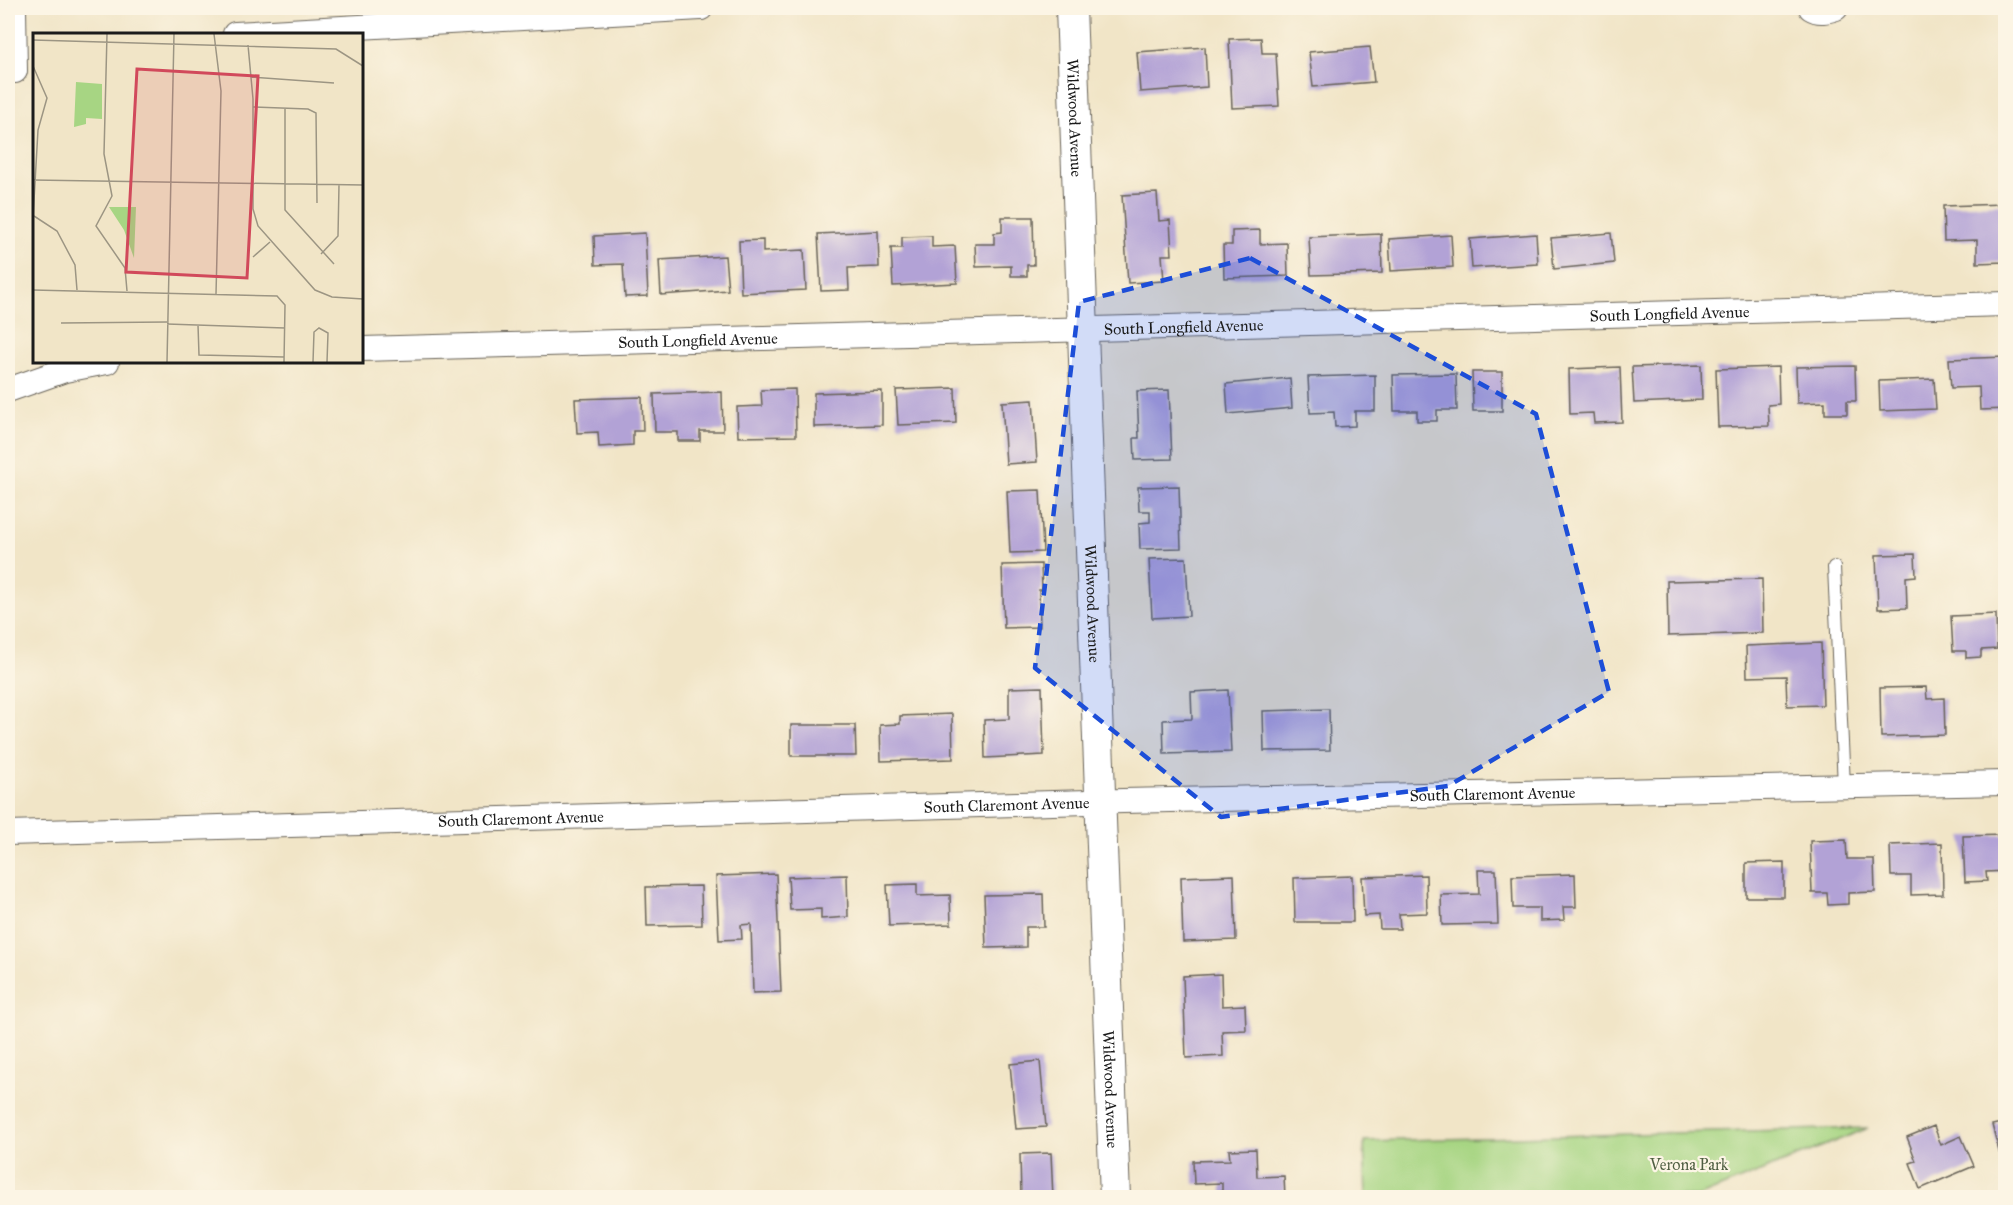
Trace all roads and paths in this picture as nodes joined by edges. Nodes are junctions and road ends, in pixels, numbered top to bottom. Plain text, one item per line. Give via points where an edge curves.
1 (14, 8) edge
2 (701, 8) edge
3 (1071, 8) edge
4 (1811, 8) edge
5 (1836, 8) edge
6 (315, 18) edge
7 (240, 33) edge
8 (19, 70) edge
9 (2006, 304) edge
10 (1084, 330) junction
11 (363, 349) edge
12 (102, 363) edge
13 (8, 390) edge
14 (1834, 567) dead end
15 (2006, 783) edge
16 (1844, 786) junction
17 (1099, 802) junction
18 (8, 832) edge
19 (1115, 1197) edge

1 - 8 street
2 - 6 street
3 - 10 street, Wildwood Avenue
4 - 5 street
6 - 7 street
9 - 10 street, South Longfield Avenue
10 - 11 street, South Longfield Avenue
10 - 17 street, Wildwood Avenue
12 - 13 street via 65,370
14 - 16 lane
15 - 16 street, South Claremont Avenue
16 - 17 street, South Claremont Avenue
17 - 18 street, South Claremont Avenue
17 - 19 street, Wildwood Avenue

